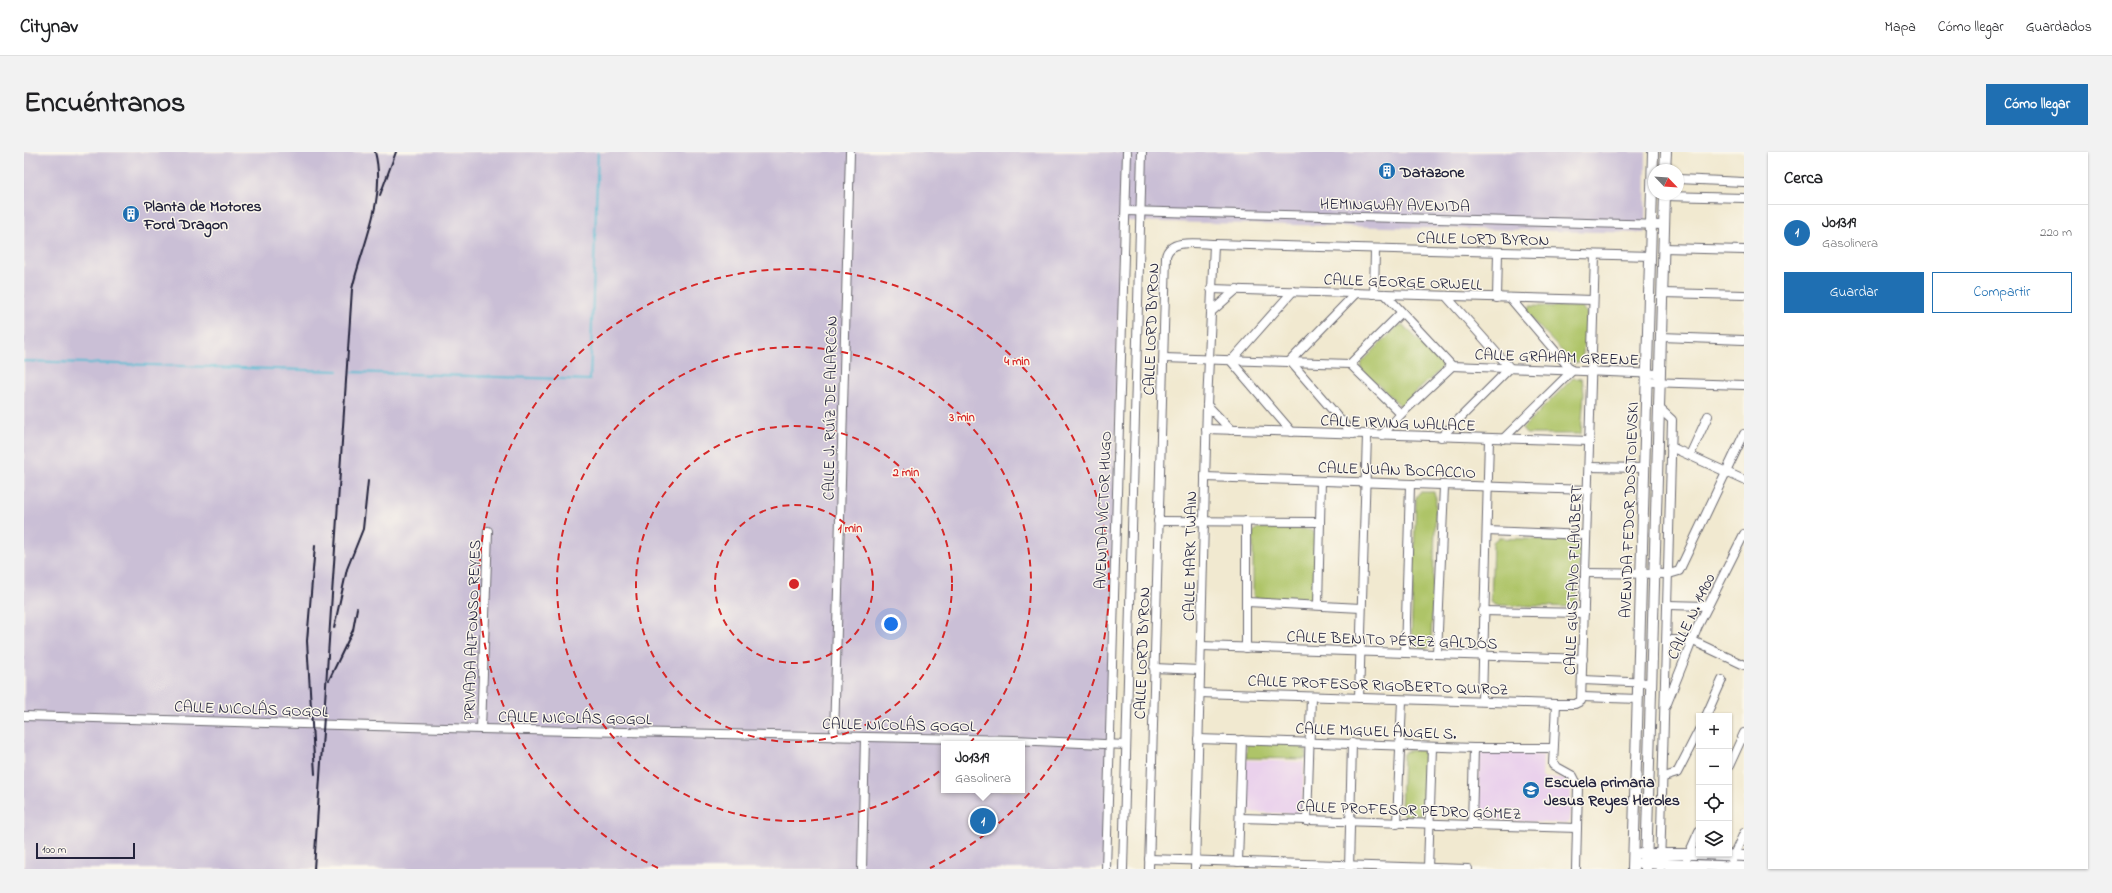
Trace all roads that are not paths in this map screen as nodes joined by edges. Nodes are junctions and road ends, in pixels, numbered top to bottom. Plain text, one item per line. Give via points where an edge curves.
1 (850, 152) edge
2 (1127, 152) edge
3 (1142, 152) edge
4 (1654, 152) edge
5 (1666, 152) edge
6 (1654, 164) edge
7 (1665, 164) edge
8 (1684, 180) edge
9 (1744, 182) edge
10 (1684, 196) edge
11 (1744, 198) edge
12 (1653, 200) edge
13 (1664, 200) edge
14 (1126, 211) junction
15 (1140, 212) junction
16 (1652, 225) junction
17 (1664, 225) junction
18 (1214, 244) junction
19 (1664, 248) junction
20 (1376, 250) junction
21 (1744, 250) edge
22 (1498, 252) junction
23 (1595, 255) junction
24 (1651, 256) junction
25 (1211, 289) junction
26 (1237, 289) junction
27 (1293, 291) junction
28 (1356, 293) junction
29 (1662, 293) junction
30 (1374, 294) junction
31 (1385, 294) junction
32 (1744, 295) edge
33 (1446, 296) junction
34 (1497, 298) junction
35 (1510, 298) junction
36 (1593, 300) junction
37 (1211, 312) junction
38 (1401, 313) junction
39 (1661, 337) junction
40 (1744, 340) edge
41 (1164, 358) junction
42 (1209, 360) junction
43 (1231, 360) junction
44 (1290, 361) junction
45 (1350, 364) junction
46 (1452, 366) junction
47 (1510, 368) junction
48 (1572, 371) junction
49 (1592, 372) junction
50 (1647, 378) junction
51 (1660, 378) junction
52 (1744, 384) edge
53 (1207, 405) junction
54 (1659, 408) junction
55 (1401, 414) junction
56 (1708, 416) dead end
57 (1206, 429) junction
58 (1231, 430) junction
59 (1292, 432) junction
60 (1353, 434) junction
61 (1744, 434) edge
62 (1367, 435) junction
63 (1382, 435) junction
64 (1441, 437) junction
65 (1489, 439) junction
66 (1503, 439) junction
67 (1590, 441) junction
68 (1671, 447) junction
69 (1690, 456) junction
70 (1589, 467) junction
71 (1645, 468) junction
72 (1726, 472) junction
73 (1205, 477) junction
74 (1744, 480) edge
75 (1320, 481) junction
76 (1365, 483) junction
77 (1410, 485) junction
78 (1488, 485) junction
79 (1444, 486) junction
80 (1589, 490) junction
81 (1158, 521) junction
82 (1204, 521) junction
83 (1246, 521) junction
84 (1320, 522) junction
85 (488, 531) dead end
86 (1487, 531) junction
87 (1744, 534) edge
88 (1586, 535) junction
89 (1585, 573) junction
90 (1642, 573) junction
91 (1655, 574) junction
92 (1669, 574) junction
93 (1247, 602) junction
94 (1318, 605) junction
95 (1668, 605) junction
96 (1708, 606) junction
97 (1362, 608) junction
98 (1483, 611) junction
99 (1584, 612) junction
100 (1667, 640) junction
101 (1691, 640) junction
102 (1201, 646) junction
103 (1246, 648) junction
104 (1360, 652) junction
105 (1405, 653) junction
106 (1437, 654) junction
107 (1482, 656) junction
108 (1583, 659) junction
109 (1744, 664) edge
110 (1154, 668) junction
111 (1200, 670) junction
112 (1583, 680) junction
113 (1722, 680) dead end
114 (1638, 682) junction
115 (1651, 683) junction
116 (1200, 693) junction
117 (1582, 696) junction
118 (1311, 697) junction
119 (1359, 698) junction
120 (1638, 699) junction
121 (1402, 700) junction
122 (1482, 700) junction
123 (1556, 704) junction
124 (1664, 710) junction
125 (1707, 713) edge
126 (24, 716) edge
127 (481, 729) junction
128 (1744, 733) edge
129 (1696, 736) edge
130 (834, 737) junction
131 (865, 737) junction
132 (1198, 739) junction
133 (1242, 740) junction
134 (1005, 741) edge
135 (1025, 742) edge
136 (1310, 742) junction
137 (1352, 743) junction
138 (1110, 744) junction
139 (1126, 745) junction
140 (1400, 745) junction
141 (1432, 747) junction
142 (1474, 748) junction
143 (1553, 748) junction
144 (1732, 759) edge
145 (1664, 777) junction
146 (1240, 818) junction
147 (1307, 820) junction
148 (1350, 822) junction
149 (1397, 824) junction
150 (1430, 824) junction
151 (1472, 825) junction
152 (1577, 828) junction
153 (1744, 833) edge
154 (1696, 854) edge
155 (1734, 855) junction
156 (1744, 856) edge
157 (1149, 859) junction
158 (1238, 862) junction
159 (1633, 862) edge
160 (1646, 862) edge
161 (1660, 862) edge
162 (1195, 865) edge
163 (1349, 867) edge
164 (1683, 867) edge
165 (1744, 867) edge
166 (1428, 868) junction
167 (1728, 868) edge
168 (862, 869) edge
169 (1106, 869) edge
170 (1122, 869) edge
171 (1149, 869) edge
172 (1468, 869) edge
173 (1576, 869) edge

1 - 130 street, CALLE J. RUÍZ DE ALARCÓN
2 - 14 street, AVENIDA VÍCTOR HUGO
3 - 15 street, AVENIDA VÍCTOR HUGO
4 - 6 main road, AVENIDA FEDOR DOSTOIEVSKI
5 - 7 main road
8 - 9 street
10 - 11 street
12 - 16 main road, AVENIDA FEDOR DOSTOIEVSKI
13 - 17 main road, AVENIDA FEDOR DOSTOIEVSKI
14 - 15 street, HEMINGWAY AVENIDA
14 - 138 street, AVENIDA VÍCTOR HUGO
15 - 16 street, HEMINGWAY AVENIDA
15 - 139 street, AVENIDA VÍCTOR HUGO
16 - 17 street, HEMINGWAY AVENIDA
16 - 24 main road, AVENIDA FEDOR DOSTOIEVSKI
17 - 19 main road, AVENIDA FEDOR DOSTOIEVSKI
18 - 20 street, CALLE LORD BYRON
18 - 25 street, CALLE MARK TWAIN
18 - 41 street, CALLE LORD BYRON via 1176,244 1167,252
19 - 21 street
19 - 29 main road, AVENIDA FEDOR DOSTOIEVSKI
20 - 22 street, CALLE LORD BYRON
20 - 30 street
22 - 23 street, CALLE LORD BYRON
22 - 34 street
23 - 24 street, CALLE LORD BYRON
23 - 36 street, CALLE GUSTAVO FLAUBERT
24 - 50 main road, AVENIDA FEDOR DOSTOIEVSKI
25 - 26 street, CALLE GEORGE ORWELL
25 - 37 street, CALLE MARK TWAIN
26 - 27 street, CALLE GEORGE ORWELL
26 - 37 street
27 - 28 street, CALLE GEORGE ORWELL
27 - 43 street
28 - 30 street, CALLE GEORGE ORWELL
28 - 44 street
29 - 32 street
29 - 39 main road, AVENIDA FEDOR DOSTOIEVSKI
30 - 31 street, CALLE GEORGE ORWELL
31 - 33 street, CALLE GEORGE ORWELL
31 - 38 street, CALLE GRAHAM GREENE
33 - 34 street, CALLE GEORGE ORWELL
33 - 47 street
34 - 35 street, CALLE GEORGE ORWELL
35 - 36 street, CALLE GEORGE ORWELL
35 - 48 street
36 - 49 street, CALLE GUSTAVO FLAUBERT
37 - 42 street, CALLE MARK TWAIN
38 - 45 street
38 - 46 street, CALLE GRAHAM GREENE
39 - 40 street
39 - 51 main road, AVENIDA FEDOR DOSTOIEVSKI
41 - 42 street
41 - 81 street, CALLE LORD BYRON
42 - 43 street
42 - 53 street, CALLE MARK TWAIN
43 - 44 street
43 - 59 street
44 - 45 street
44 - 60 street
45 - 55 street
46 - 47 street, CALLE GRAHAM GREENE
46 - 55 street, CALLE GRAHAM GREENE
47 - 48 street, CALLE GRAHAM GREENE
47 - 64 street
48 - 49 street, CALLE GRAHAM GREENE
48 - 66 street
49 - 50 street, CALLE GRAHAM GREENE
49 - 67 street, CALLE GUSTAVO FLAUBERT
50 - 51 street, CALLE GRAHAM GREENE
50 - 71 main road, AVENIDA FEDOR DOSTOIEVSKI
51 - 52 street, CALLE GRAHAM GREENE
51 - 54 main road, AVENIDA FEDOR DOSTOIEVSKI
53 - 57 street, CALLE MARK TWAIN
53 - 58 street
54 - 68 street via 1672,420
54 - 91 main road, AVENIDA FEDOR DOSTOIEVSKI
55 - 63 street, CALLE GRAHAM GREENE
56 - 69 street
57 - 58 street, CALLE IRVING WALLACE
57 - 73 street, CALLE MARK TWAIN
58 - 59 street, CALLE IRVING WALLACE
59 - 60 street, CALLE IRVING WALLACE
60 - 62 street, CALLE IRVING WALLACE
61 - 72 street
62 - 63 street, CALLE IRVING WALLACE
62 - 76 street
63 - 64 street, CALLE IRVING WALLACE
64 - 65 street, CALLE IRVING WALLACE
65 - 66 street, CALLE IRVING WALLACE
65 - 78 street
66 - 67 street, CALLE IRVING WALLACE
67 - 70 street, CALLE GUSTAVO FLAUBERT
68 - 69 street
68 - 92 street
69 - 72 street
70 - 71 street
70 - 80 street, CALLE GUSTAVO FLAUBERT
71 - 90 main road, AVENIDA FEDOR DOSTOIEVSKI
72 - 74 street
72 - 92 street via 1683,566 1676,574
73 - 75 street, CALLE JUAN BOCACCIO
73 - 82 street, CALLE MARK TWAIN
75 - 76 street, CALLE JUAN BOCACCIO
75 - 84 street
76 - 77 street, CALLE JUAN BOCACCIO
76 - 97 street
77 - 79 street, CALLE JUAN BOCACCIO
77 - 105 street
78 - 79 street, CALLE JUAN BOCACCIO
78 - 80 street, CALLE JUAN BOCACCIO
78 - 86 street
79 - 106 street
80 - 88 street, CALLE GUSTAVO FLAUBERT
81 - 82 street
81 - 110 street, CALLE LORD BYRON
82 - 83 street
82 - 102 street, CALLE MARK TWAIN
83 - 84 street
83 - 93 street
84 - 94 street
85 - 127 street, PRIVADA ALFONSO REYES
86 - 88 street
86 - 98 street
87 - 96 street, CALLE N. 14900
88 - 89 street, CALLE GUSTAVO FLAUBERT
89 - 90 street
89 - 99 street, CALLE GUSTAVO FLAUBERT
90 - 91 street
90 - 114 main road, AVENIDA FEDOR DOSTOIEVSKI
91 - 92 street
91 - 115 main road, AVENIDA FEDOR DOSTOIEVSKI
92 - 95 street
93 - 94 street
93 - 103 street
94 - 97 street
95 - 96 street
95 - 100 street
96 - 101 street, CALLE N. 14900
97 - 104 street
98 - 99 street
98 - 107 street
99 - 108 street, CALLE GUSTAVO FLAUBERT
100 - 101 street
100 - 124 street
101 - 109 street
101 - 124 street, CALLE N. 14900
102 - 103 street, CALLE BENITO PÉREZ GALDÓS
102 - 111 street, CALLE MARK TWAIN
103 - 104 street, CALLE BENITO PÉREZ GALDÓS
104 - 105 street, CALLE BENITO PÉREZ GALDÓS
104 - 119 street
105 - 106 street, CALLE BENITO PÉREZ GALDÓS
106 - 107 street, CALLE BENITO PÉREZ GALDÓS
107 - 108 street, CALLE BENITO PÉREZ GALDÓS
107 - 122 street
108 - 112 street, CALLE GUSTAVO FLAUBERT
110 - 111 street
110 - 157 street, CALLE LORD BYRON
111 - 116 street, CALLE MARK TWAIN
112 - 114 street
112 - 117 street, CALLE GUSTAVO FLAUBERT
113 - 125 street
114 - 115 street
114 - 120 main road, AVENIDA FEDOR DOSTOIEVSKI
115 - 160 main road, AVENIDA FEDOR DOSTOIEVSKI
116 - 118 street, CALLE PROFESOR RIGOBERTO QUIROZ
116 - 132 street, CALLE MARK TWAIN
117 - 120 street
117 - 123 street, CALLE GUSTAVO FLAUBERT via 1578,703
118 - 119 street, CALLE PROFESOR RIGOBERTO QUIROZ
118 - 136 street
119 - 121 street, CALLE PROFESOR RIGOBERTO QUIROZ
120 - 159 main road, AVENIDA FEDOR DOSTOIEVSKI
121 - 122 street, CALLE PROFESOR RIGOBERTO QUIROZ
121 - 140 street
122 - 123 street, CALLE PROFESOR RIGOBERTO QUIROZ
123 - 143 street
124 - 145 street
126 - 127 street, CALLE NICOLÁS GOGOL
127 - 130 street, CALLE NICOLÁS GOGOL
128 - 144 street
129 - 145 street via 1677,773
130 - 131 street, CALLE NICOLÁS GOGOL
131 - 134 street, CALLE NICOLÁS GOGOL
131 - 168 street
132 - 133 street, CALLE MIGUEL ÁNGEL S.
132 - 162 street, CALLE MARK TWAIN
133 - 136 street, CALLE MIGUEL ÁNGEL S.
133 - 146 street
135 - 138 street, CALLE NICOLÁS GOGOL
136 - 137 street, CALLE MIGUEL ÁNGEL S.
136 - 147 street
137 - 140 street, CALLE MIGUEL ÁNGEL S.
137 - 148 street
138 - 139 street, CALLE NICOLÁS GOGOL
138 - 169 street, AVENIDA VÍCTOR HUGO
139 - 170 street, AVENIDA VÍCTOR HUGO
140 - 141 street, CALLE MIGUEL ÁNGEL S.
140 - 149 street
141 - 142 street, CALLE MIGUEL ÁNGEL S.
141 - 150 street
142 - 143 street, CALLE MIGUEL ÁNGEL S.
142 - 151 street
143 - 152 street via 1553,765 1573,776 1578,786
145 - 161 street
146 - 147 street, CALLE PROFESOR PEDRO GÓMEZ
146 - 158 street
147 - 148 street, CALLE PROFESOR PEDRO GÓMEZ
148 - 149 street, CALLE PROFESOR PEDRO GÓMEZ
148 - 163 street
149 - 150 street, CALLE PROFESOR PEDRO GÓMEZ
150 - 151 street, CALLE PROFESOR PEDRO GÓMEZ
150 - 166 street
151 - 152 street, CALLE PROFESOR PEDRO GÓMEZ
152 - 173 street
153 - 155 street
154 - 161 main road
154 - 164 street
155 - 156 main road
155 - 167 street
157 - 162 street
157 - 171 street, CALLE LORD BYRON
158 - 162 street
158 - 163 street
159 - 160 main road
160 - 161 main road
161 - 164 main road
163 - 166 street
164 - 167 main road
165 - 167 main road
166 - 172 street

